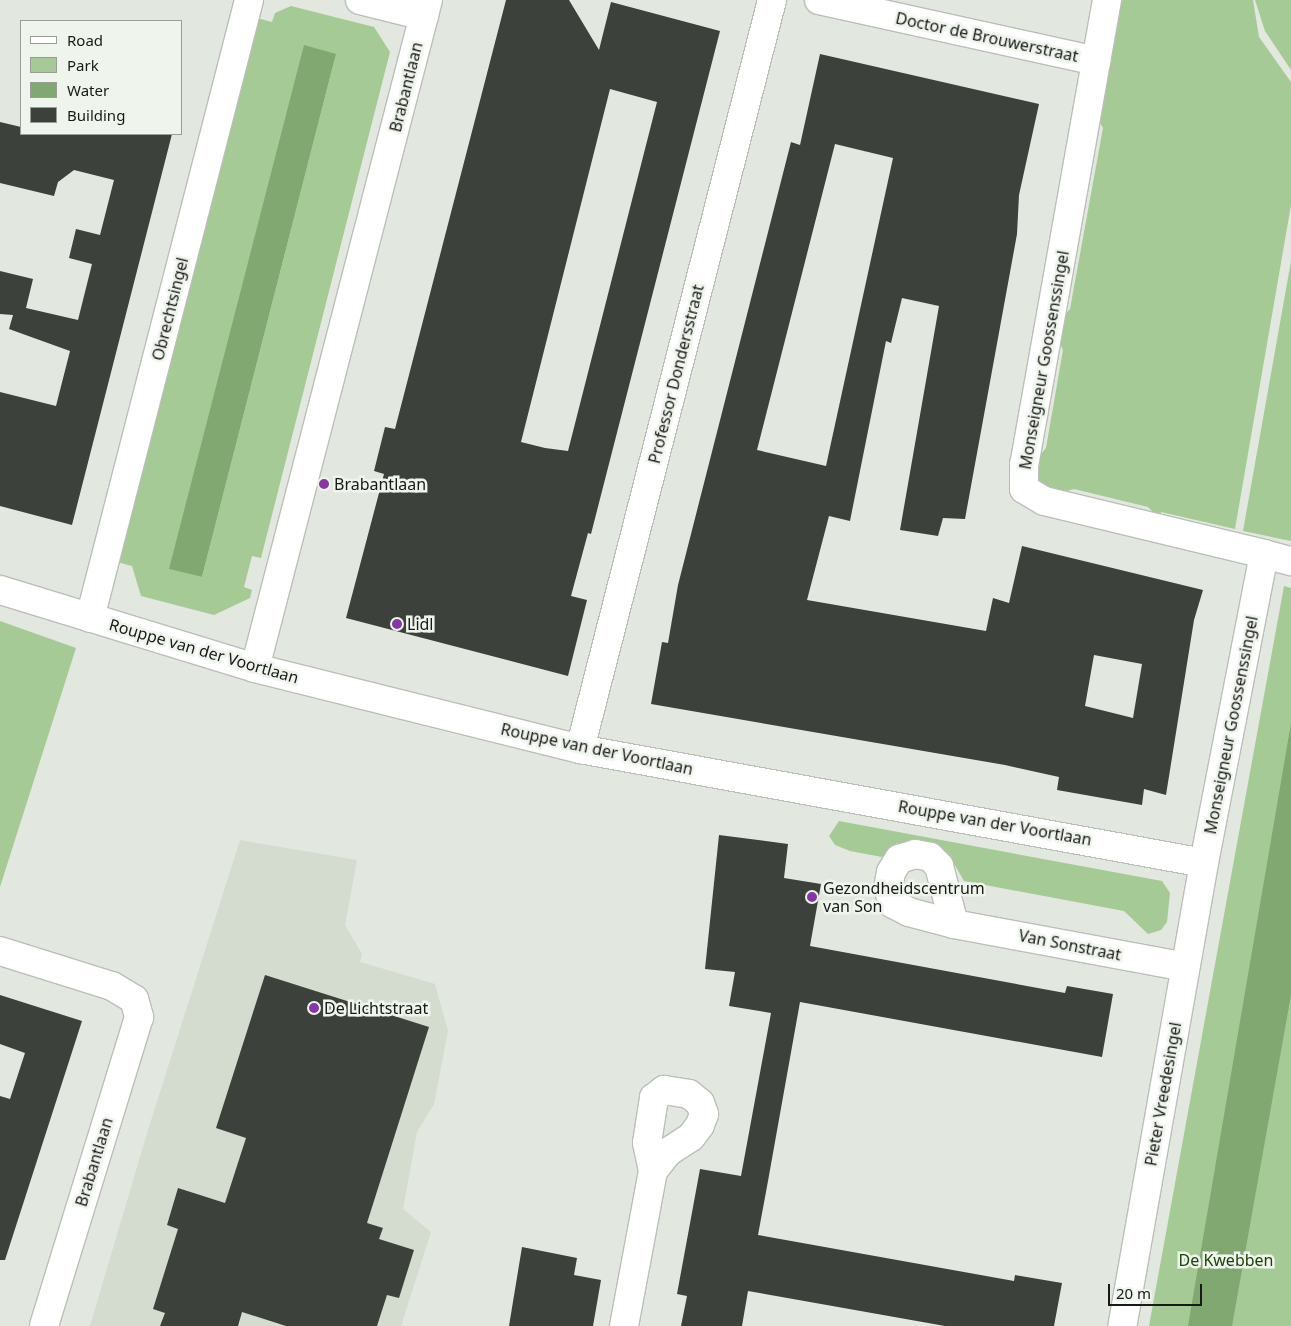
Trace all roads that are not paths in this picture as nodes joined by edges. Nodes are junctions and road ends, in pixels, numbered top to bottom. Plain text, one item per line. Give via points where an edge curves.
1 (249, 0) edge
2 (360, 0) edge
3 (772, 0) edge
4 (819, 0) edge
5 (1106, 0) edge
6 (426, 8) edge
7 (1096, 61) junction
8 (1264, 554) junction
9 (1291, 561) edge
10 (0, 590) edge
11 (90, 618) junction
12 (255, 668) junction
13 (580, 749) junction
14 (1204, 863) junction
15 (954, 924) dead end
16 (0, 951) edge
17 (1185, 967) junction
18 (653, 1171) dead end
19 (44, 1326) edge
20 (624, 1326) edge
21 (1122, 1326) edge

1 - 11 street, Obrechtsingel
2 - 6 street
3 - 13 street, Professor Dondersstraat
4 - 7 street, Doctor de Brouwerstraat
5 - 7 street, Monseigneur Goossenssingel
6 - 12 street, Brabantlaan
7 - 8 street, Monseigneur Goossenssingel via 1024,464 1024,489 1044,501
8 - 9 street
8 - 14 street, Monseigneur Goossenssingel
10 - 11 street, Rouppe van der Voortlaan
11 - 12 street, Rouppe van der Voortlaan
12 - 13 street, Rouppe van der Voortlaan
13 - 14 street, Rouppe van der Voortlaan
14 - 17 street, Pieter Vreedesingel
15 - 17 street, Van Sonstraat
16 - 19 street, Brabantlaan via 112,986 134,999 139,1018
17 - 21 street, Pieter Vreedesingel
18 - 20 street

